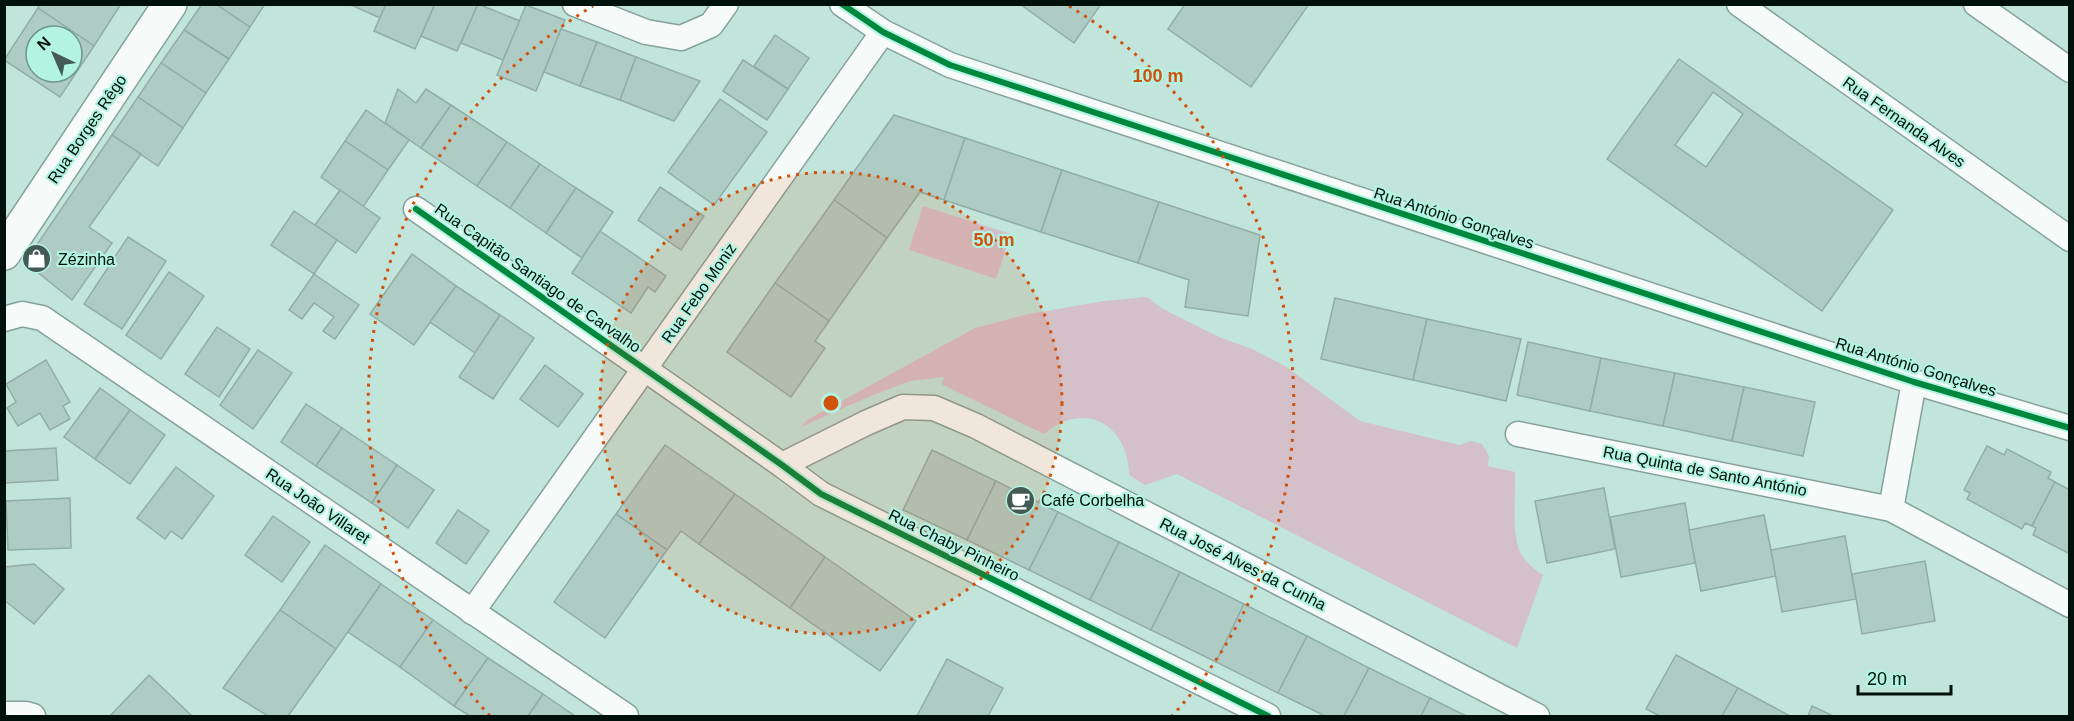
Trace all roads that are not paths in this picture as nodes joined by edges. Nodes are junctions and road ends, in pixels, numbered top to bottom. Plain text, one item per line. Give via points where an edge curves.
1 (170, 4) edge
2 (575, 4) edge
3 (726, 4) edge
4 (842, 4) edge
5 (1739, 4) edge
6 (1976, 4) edge
7 (883, 32) junction
8 (2070, 70) edge
9 (416, 209) dead end
10 (2070, 239) edge
11 (4, 254) edge
12 (4, 319) edge
13 (644, 369) junction
14 (1914, 382) junction
15 (2070, 428) edge
16 (1518, 434) dead end
17 (782, 465) junction
18 (1891, 509) junction
19 (2070, 605) edge
20 (472, 612) junction
21 (4, 714) edge
22 (33, 717) edge
23 (626, 717) edge
24 (1268, 717) edge
25 (1537, 717) edge

1 - 11 main road, Rua Borges Rêgo
2 - 3 street via 646,32 681,38 711,25
4 - 7 street, Rua António Gonçalves
5 - 10 street, Rua Fernanda Alves
6 - 8 street
7 - 13 street, Rua Febo Moniz
7 - 14 street, Rua António Gonçalves via 950,65
9 - 13 street, Rua Capitão Santiago de Carvalho
12 - 20 street, Rua João Villaret via 22,314 42,318
13 - 17 street, Rua Chaby Pinheiro
13 - 20 street, Rua Febo Moniz
14 - 15 street, Rua António Gonçalves
14 - 18 street
16 - 18 street, Rua Quinta de Santo António
17 - 24 street, Rua Chaby Pinheiro via 821,494
17 - 25 street, Rua José Alves da Cunha via 903,407 934,408 987,431
18 - 19 street, Rua Quinta de Santo António
20 - 23 street, Rua João Villaret
21 - 22 street

